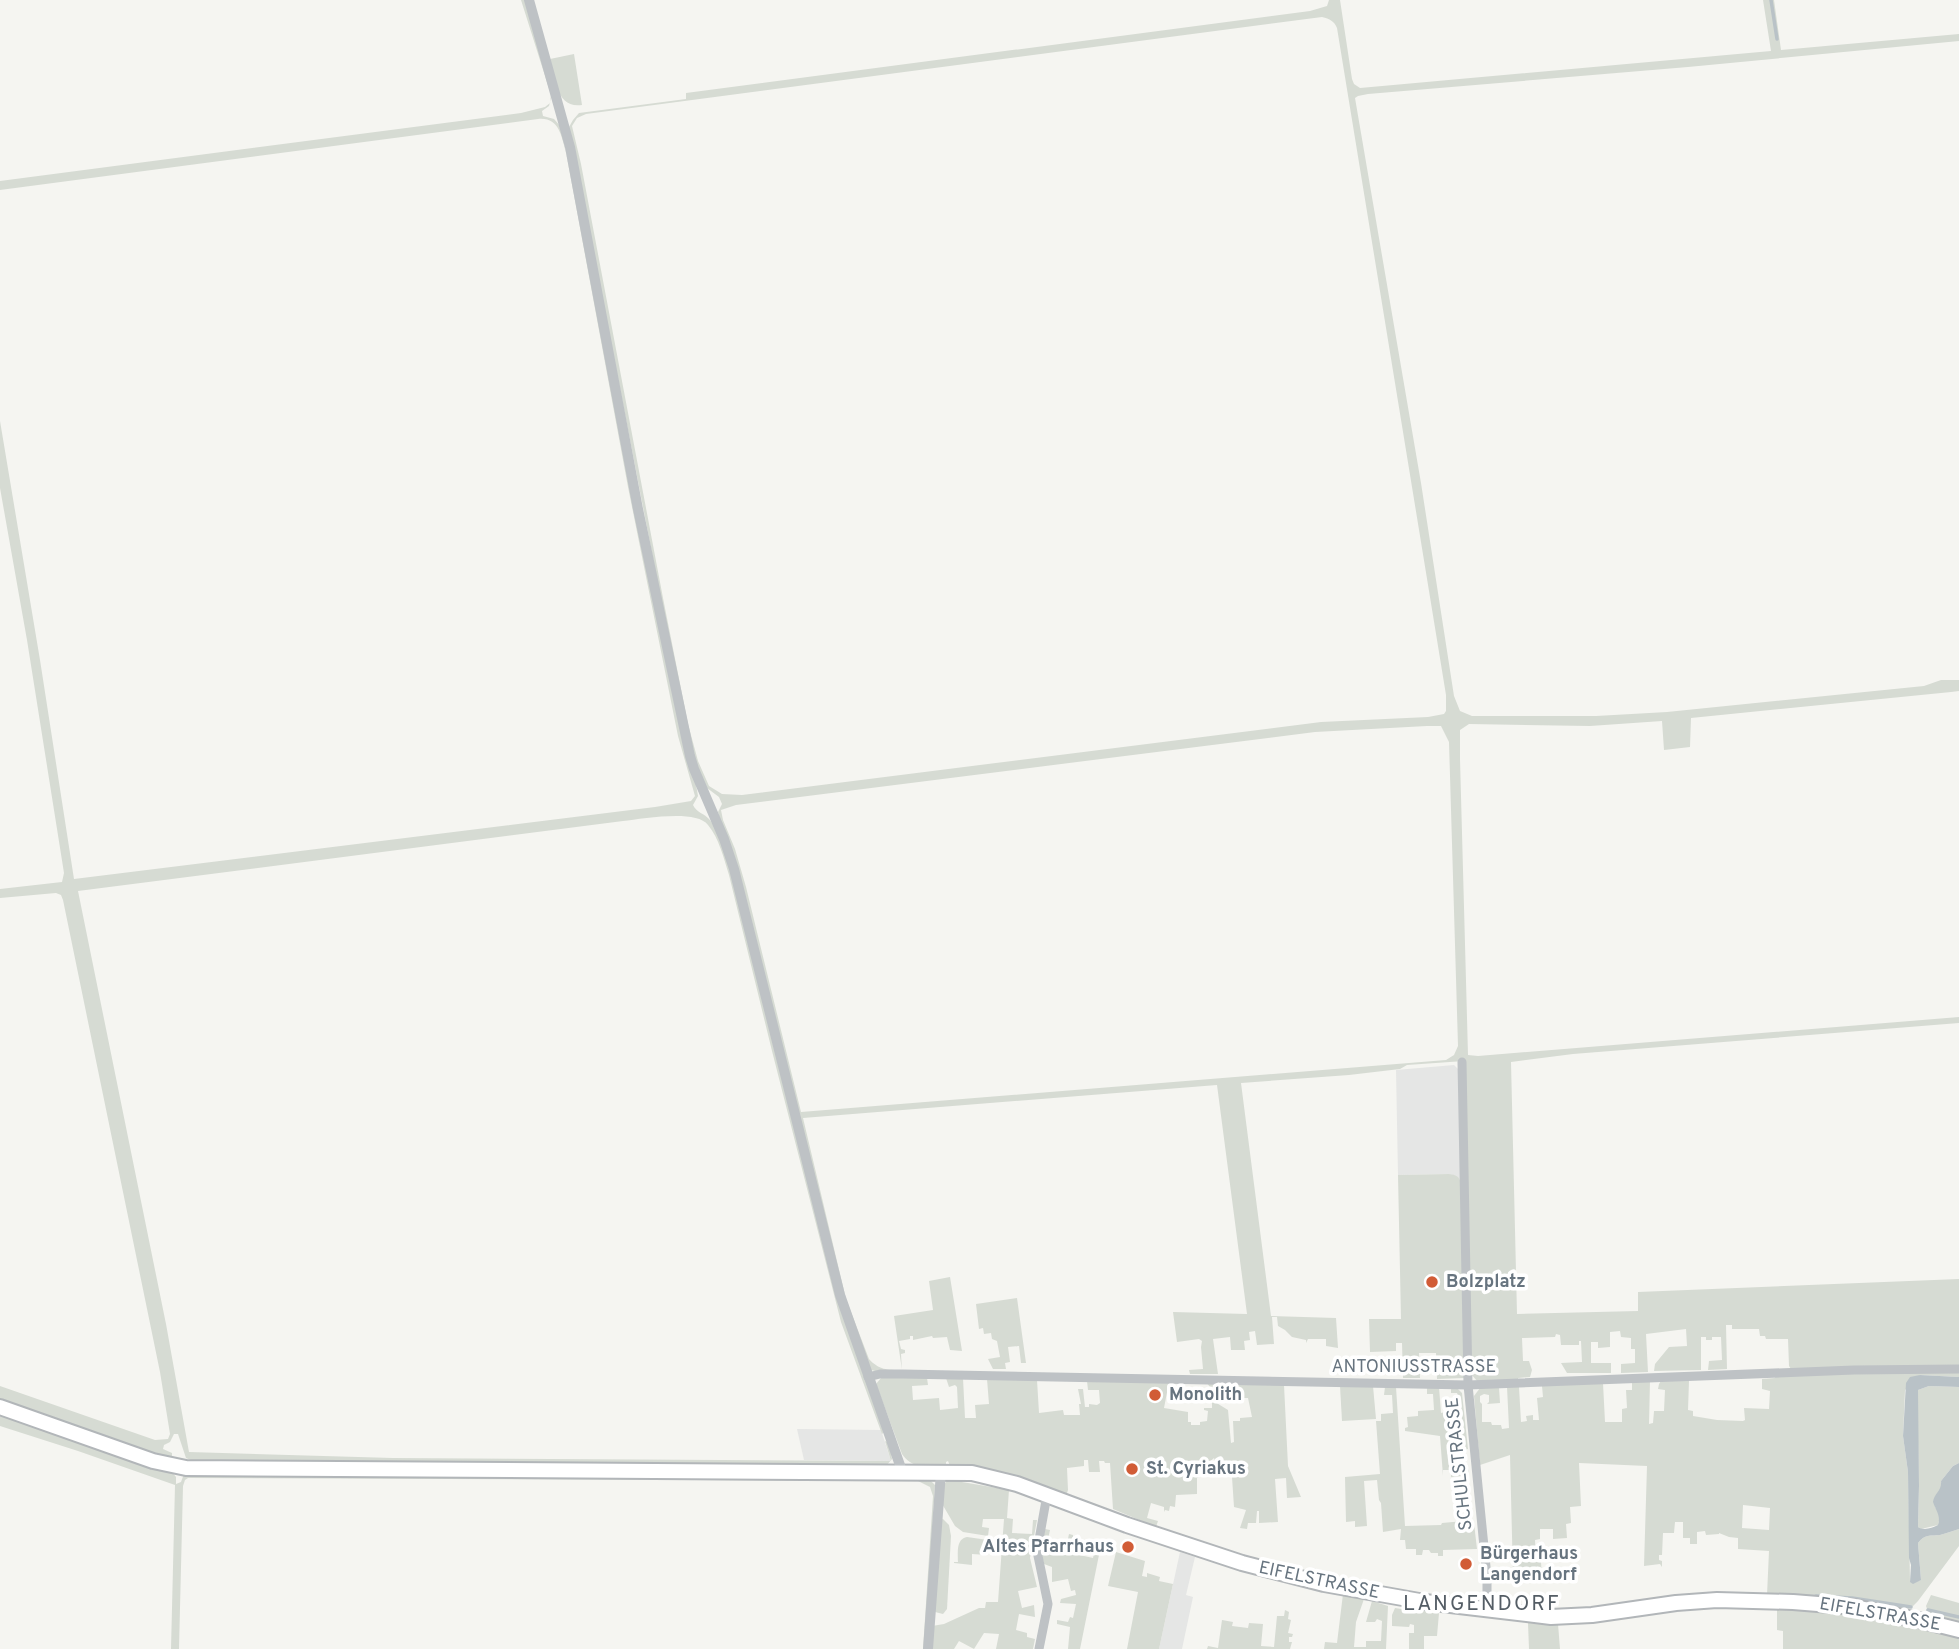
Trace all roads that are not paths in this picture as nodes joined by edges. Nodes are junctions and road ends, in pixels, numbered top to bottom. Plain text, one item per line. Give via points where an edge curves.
1 (529, 0) edge
2 (1462, 1062) dead end
3 (1959, 1369) edge
4 (868, 1377) junction
5 (1468, 1385) junction
6 (0, 1407) edge
7 (902, 1471) junction
8 (941, 1472) junction
9 (1047, 1495) junction
10 (1487, 1610) junction
11 (1959, 1630) edge
12 (928, 1649) edge
13 (1039, 1649) edge

1 - 4 street via 570,148 687,746 734,869 840,1295
2 - 5 street, SCHULSTRASSE
3 - 5 street, ANTONIUSSTRASSE
4 - 5 street, ANTONIUSSTRASSE
4 - 7 street
5 - 10 street, SCHULSTRASSE
6 - 7 main road, EIFELSTRASSE via 142,1458 186,1468
7 - 8 main road, EIFELSTRASSE
8 - 9 main road, EIFELSTRASSE via 989,1476
8 - 12 street
9 - 10 main road, EIFELSTRASSE via 1271,1572 1404,1599
9 - 13 street via 1037,1551 1048,1604
10 - 11 main road, EIFELSTRASSE via 1563,1617 1729,1599 1855,1607

